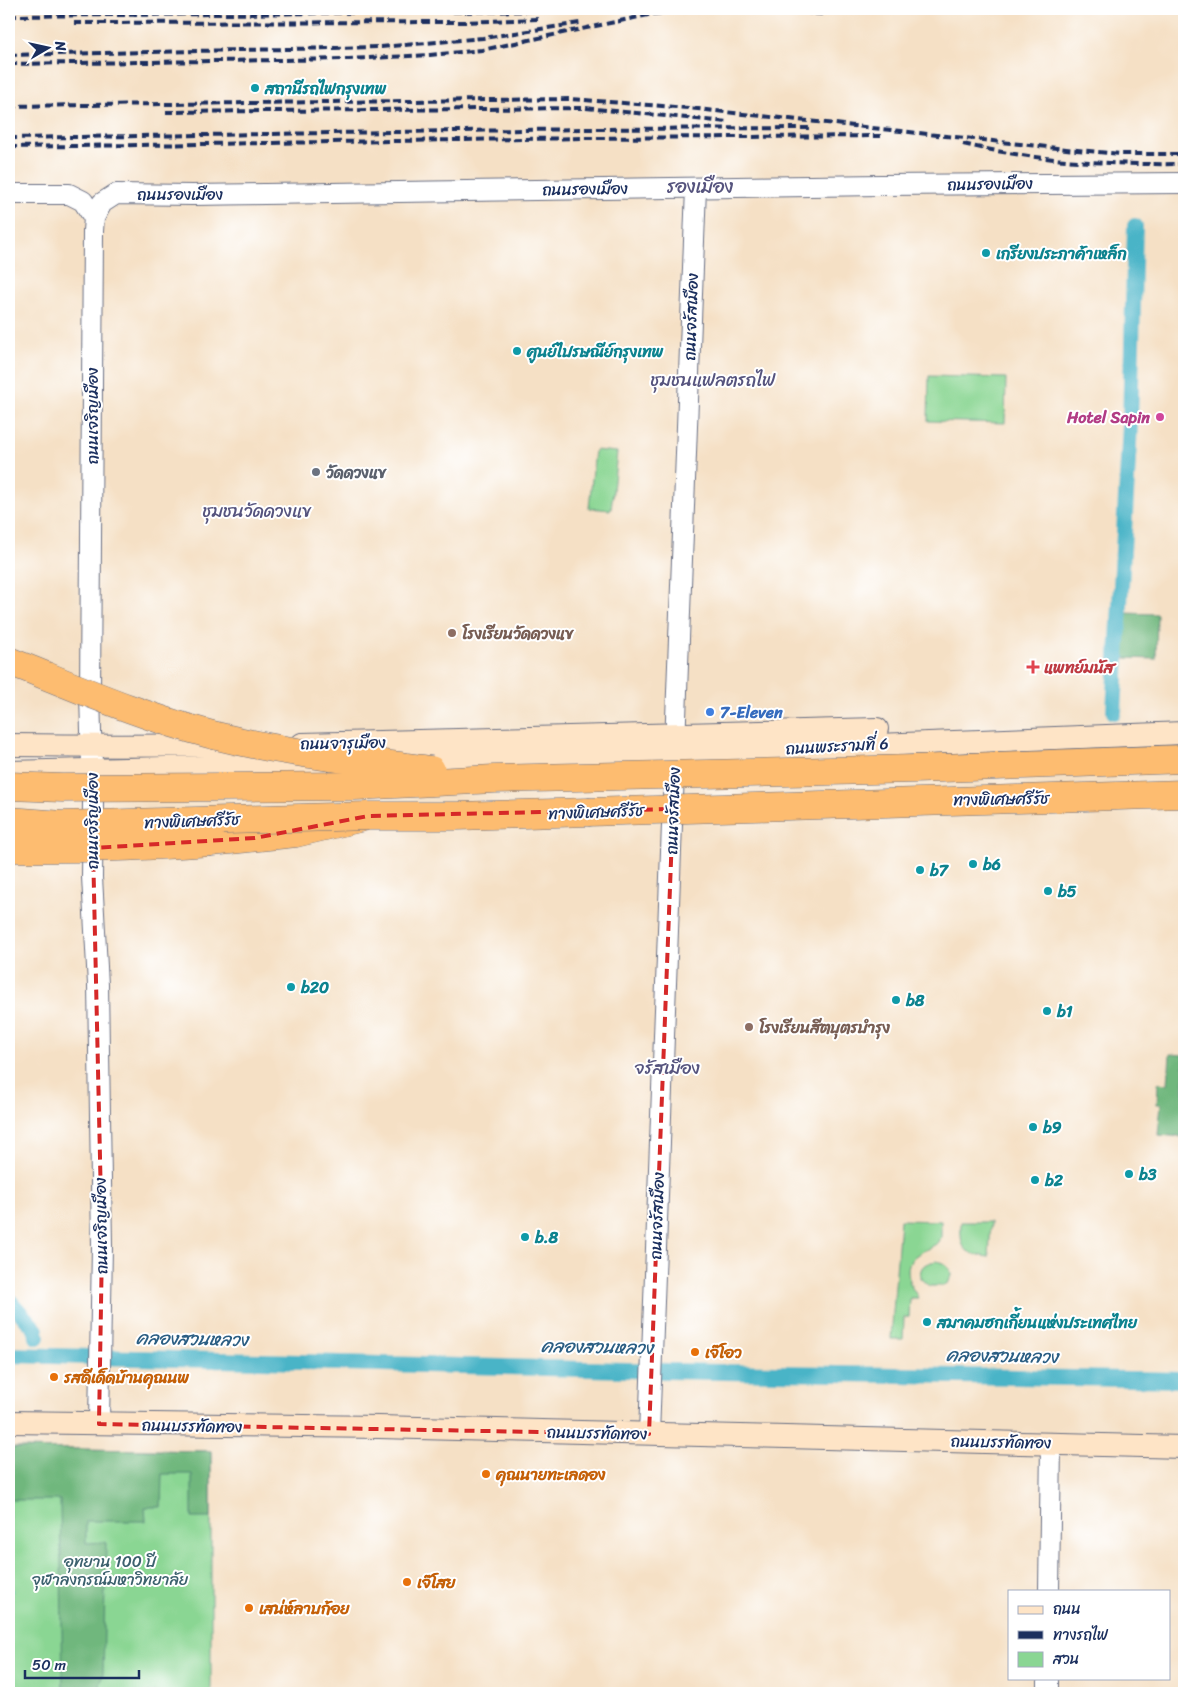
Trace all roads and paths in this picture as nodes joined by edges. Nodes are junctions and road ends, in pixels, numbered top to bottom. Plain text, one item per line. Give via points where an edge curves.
1 (1184, 183) edge
2 (696, 188) junction
3 (9, 194) edge
4 (94, 218) junction
5 (9, 660) edge
6 (1184, 722) edge
7 (999, 733) junction
8 (1184, 733) edge
9 (91, 744) junction
10 (676, 744) junction
11 (9, 745) edge
12 (1184, 759) edge
13 (92, 770) junction
14 (9, 772) edge
15 (494, 779) junction
16 (9, 786) edge
17 (1184, 794) edge
18 (368, 816) junction
19 (9, 821) edge
20 (9, 848) edge
21 (9, 1422) edge
22 (99, 1424) junction
23 (649, 1434) junction
24 (1051, 1444) junction
25 (1184, 1447) edge
26 (1050, 1590) edge
27 (1048, 1680) edge
28 (1048, 1693) edge

1 - 2 street, ถนนรองเมือง
2 - 4 street, ถนนรองเมือง via 116,194 102,203
2 - 10 street, ถนนจรัสเมือง
3 - 4 street via 69,194 83,201
4 - 9 street, ถนนเจริญเมือง
5 - 15 highway, bridge via 158,720 210,734 274,748
6 - 7 main road, ถนนพระรามที่ 6
7 - 8 main road, ถนนพระรามที่ 6
7 - 10 main road, ถนนพระรามที่ 6
9 - 10 main road, ถนนจารุเมือง via 137,747
9 - 11 main road, ถนนจารุเมือง
9 - 13 street, ถนนเจริญเมือง
10 - 13 main road, ถนนจารุเมือง
10 - 23 street, ถนนจรัสเมือง
12 - 15 highway, ทางพิเศษศรีรัช, bridge
13 - 14 main road, ถนนจารุเมือง
13 - 22 street, ถนนเจริญเมือง via 102,1246
15 - 16 highway, ทางพิเศษศรีรัช, bridge via 355,786
17 - 18 highway, ทางพิเศษศรีรัช, bridge via 466,816
18 - 19 highway, ทางพิเศษศรีรัช, bridge via 62,824
18 - 20 highway, bridge via 296,833 228,841 141,847
21 - 22 main road, ถนนบรรทัดทอง
22 - 23 main road, ถนนบรรทัดทอง
23 - 24 main road, ถนนบรรทัดทอง
24 - 25 main road, ถนนบรรทัดทอง
24 - 26 street
27 - 28 street

